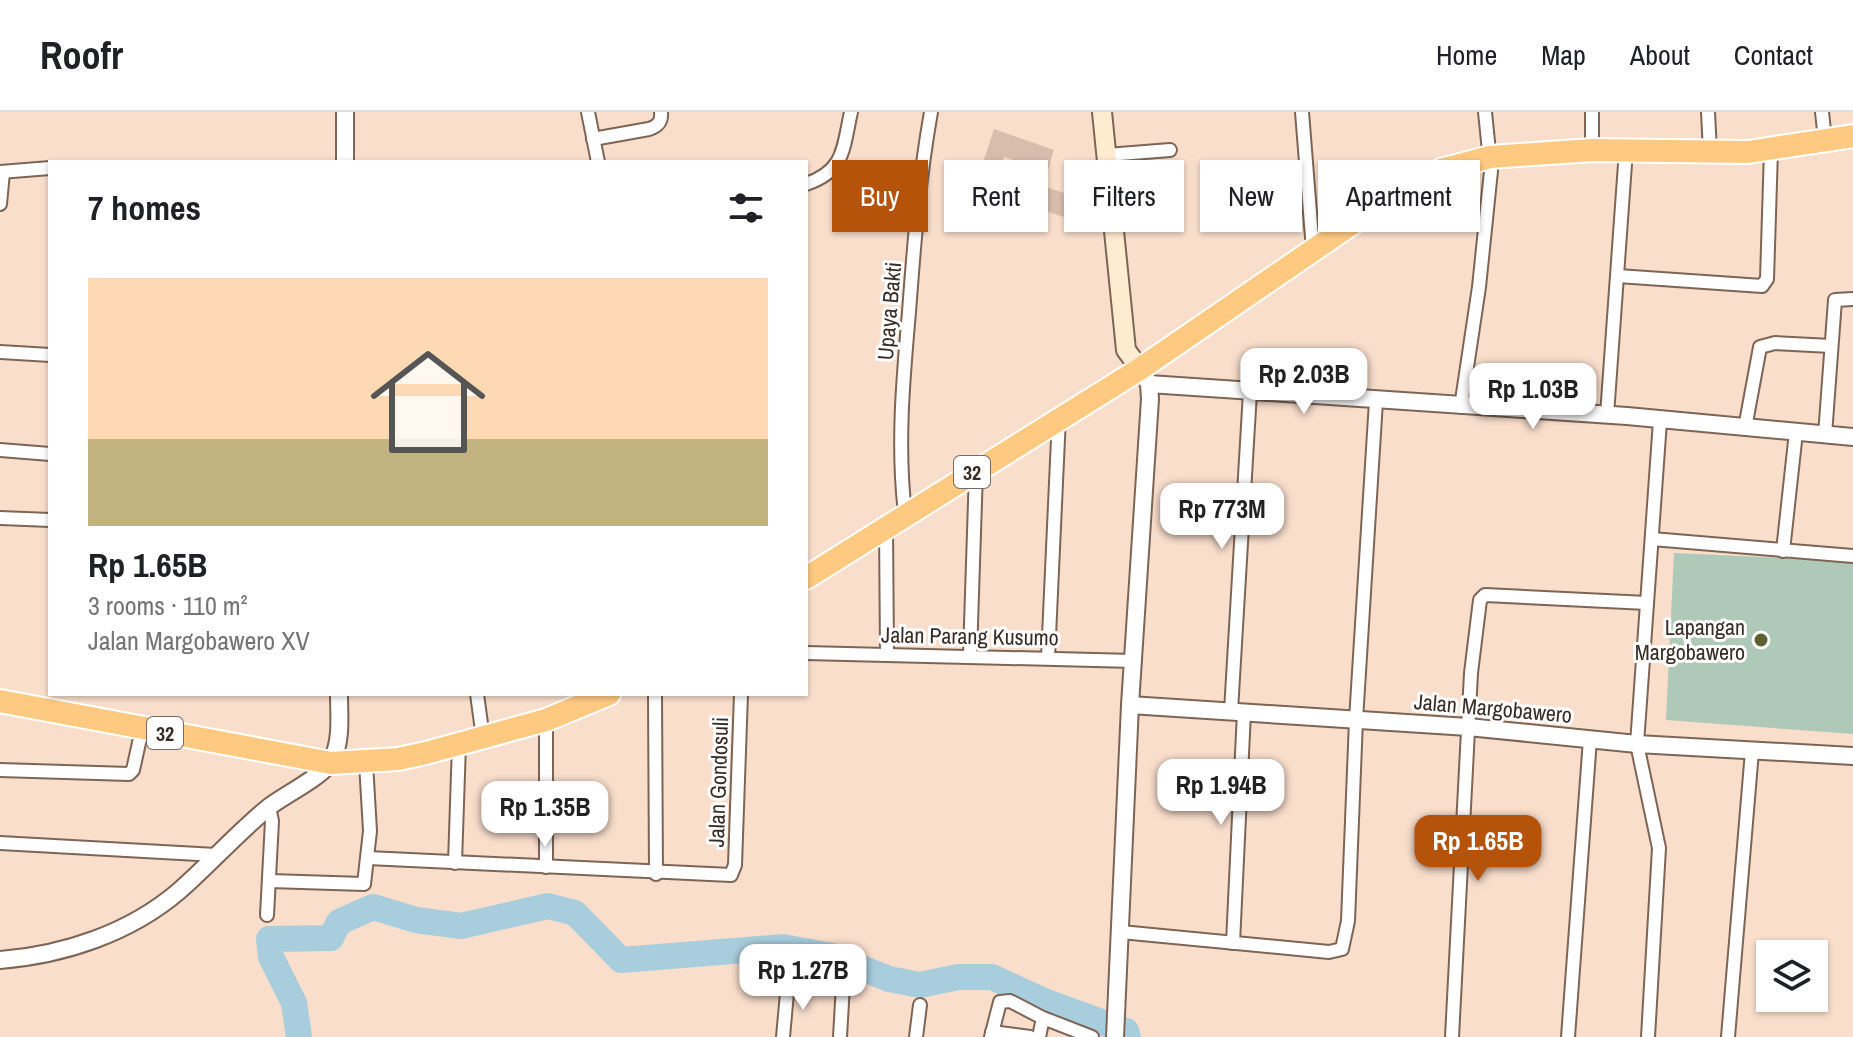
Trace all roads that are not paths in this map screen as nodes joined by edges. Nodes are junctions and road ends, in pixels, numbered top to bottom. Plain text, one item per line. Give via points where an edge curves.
1 (345, 112) edge
2 (588, 112) edge
3 (661, 112) edge
4 (851, 112) edge
5 (931, 112) edge
6 (1102, 112) edge
7 (1302, 112) edge
8 (1485, 112) edge
9 (1592, 112) edge
10 (1708, 112) edge
11 (1822, 112) edge
12 (1853, 136) edge
13 (593, 139) junction
14 (1825, 140) junction
15 (1170, 150) dead end
16 (1592, 150) junction
17 (1626, 150) junction
18 (1771, 150) junction
19 (1710, 152) junction
20 (1107, 155) junction
21 (1490, 157) junction
22 (345, 160) edge
23 (598, 160) edge
24 (48, 168) edge
25 (2, 172) edge
26 (808, 183) edge
27 (0, 204) edge
28 (1313, 250) junction
29 (1618, 276) junction
30 (1853, 299) edge
31 (1831, 346) junction
32 (0, 352) edge
33 (48, 355) edge
34 (1144, 376) junction
35 (1250, 392) junction
36 (1376, 401) junction
37 (1461, 407) junction
38 (1607, 415) junction
39 (1059, 416) junction
40 (1654, 420) junction
41 (1745, 428) junction
42 (1796, 432) junction
43 (1825, 435) junction
44 (1853, 437) edge
45 (0, 450) edge
46 (48, 454) edge
47 (976, 469) junction
48 (905, 513) junction
49 (0, 518) edge
50 (48, 520) edge
51 (886, 528) junction
52 (1652, 539) junction
53 (1783, 551) junction
54 (1853, 556) edge
55 (808, 577) edge
56 (1647, 603) junction
57 (808, 653) edge
58 (887, 654) junction
59 (970, 655) junction
60 (1048, 658) junction
61 (1134, 661) junction
62 (339, 696) edge
63 (477, 696) edge
64 (604, 696) edge
65 (655, 696) edge
66 (741, 696) edge
67 (0, 701) edge
68 (1130, 705) junction
69 (1238, 712) junction
70 (546, 720) junction
71 (1356, 720) junction
72 (1468, 727) junction
73 (142, 729) junction
74 (483, 738) junction
75 (1590, 739) junction
76 (459, 744) junction
77 (1637, 744) junction
78 (1752, 751) junction
79 (1853, 756) edge
80 (331, 763) junction
81 (366, 763) junction
82 (0, 770) edge
83 (269, 807) junction
84 (0, 843) edge
85 (216, 855) junction
86 (368, 858) junction
87 (455, 863) junction
88 (546, 867) junction
89 (656, 874) junction
90 (270, 881) junction
91 (267, 915) dead end
92 (1121, 932) junction
93 (1233, 943) junction
94 (0, 960) edge
95 (920, 1005) dead end
96 (1043, 1018) junction
97 (992, 1035) edge
98 (783, 1037) edge
99 (840, 1037) edge
100 (916, 1037) edge
101 (1030, 1037) edge
102 (1039, 1037) edge
103 (1092, 1037) edge
104 (1115, 1037) edge
105 (1452, 1037) edge
106 (1568, 1037) edge
107 (1648, 1037) edge
108 (1728, 1037) edge

1 - 22 street
2 - 13 street
3 - 13 street via 657,126
4 - 26 street via 831,174
5 - 48 street, Upaya Bakti via 920,174 901,403
6 - 20 main road
7 - 28 street
8 - 21 street
9 - 16 street
10 - 19 street
11 - 14 street
12 - 14 highway, 32
13 - 23 street
14 - 18 highway, 32
15 - 20 street
16 - 17 highway, 32
16 - 21 highway, 32
17 - 19 highway, 32
17 - 29 street
18 - 19 highway, 32
18 - 29 street via 1767,279 1762,286
20 - 34 main road via 1126,350
21 - 28 highway, 32 via 1441,170
21 - 37 street via 1479,287
24 - 25 street
25 - 27 street
28 - 34 highway, 32
29 - 38 street
30 - 31 street via 1836,298
31 - 41 street via 1760,347
31 - 43 street
32 - 33 street
34 - 35 street
34 - 39 highway, 32
34 - 61 street
35 - 36 street
35 - 69 street
36 - 37 street
36 - 71 street
37 - 38 street
38 - 40 street
39 - 47 highway, 32
39 - 60 street
40 - 41 street
40 - 52 street
41 - 42 street
42 - 43 street
42 - 53 street
43 - 44 street
45 - 46 street
47 - 48 highway, 32
47 - 59 street
48 - 51 highway, 32
49 - 50 street
51 - 55 highway, 32
51 - 58 street
52 - 53 street
52 - 56 street
53 - 54 street
56 - 72 street via 1483,596
56 - 77 street
57 - 58 street, Jalan Parang Kusumo
58 - 59 street, Jalan Parang Kusumo
59 - 60 street, Jalan Parang Kusumo
60 - 61 street, Jalan Parang Kusumo
61 - 68 street
62 - 80 street via 339,733
63 - 74 street
64 - 70 highway, 32
65 - 89 street
66 - 89 street, Jalan Gondosuli via 735,871 727,877
67 - 73 highway, 32
68 - 69 street, Jalan Margobawero
68 - 92 street
69 - 71 street, Jalan Margobawero
69 - 93 street
70 - 74 highway, 32
70 - 88 street
71 - 72 street, Jalan Margobawero
71 - 93 street via 1345,943 1340,951
72 - 75 street, Jalan Margobawero
72 - 105 street
73 - 80 highway, 32
73 - 82 street via 129,774
74 - 76 highway, 32
75 - 77 street, Jalan Margobawero
75 - 106 street
76 - 81 highway, 32
76 - 87 street
77 - 78 street, Jalan Margobawero
77 - 107 street via 1659,848
78 - 79 street, Jalan Margobawero
78 - 108 street
80 - 81 highway, 32
80 - 83 street
81 - 86 street
83 - 85 street
83 - 90 street
84 - 85 street
85 - 94 street via 151,912 112,932 56,951
86 - 87 street
86 - 90 street via 362,886
87 - 88 street
88 - 89 street
90 - 91 street
92 - 93 street
92 - 104 street
95 - 100 street
96 - 97 street via 1010,1001 1000,1002
96 - 102 street
96 - 103 street
97 - 101 street
98 - 99 street via 788,982 795,974 837,979 843,985

